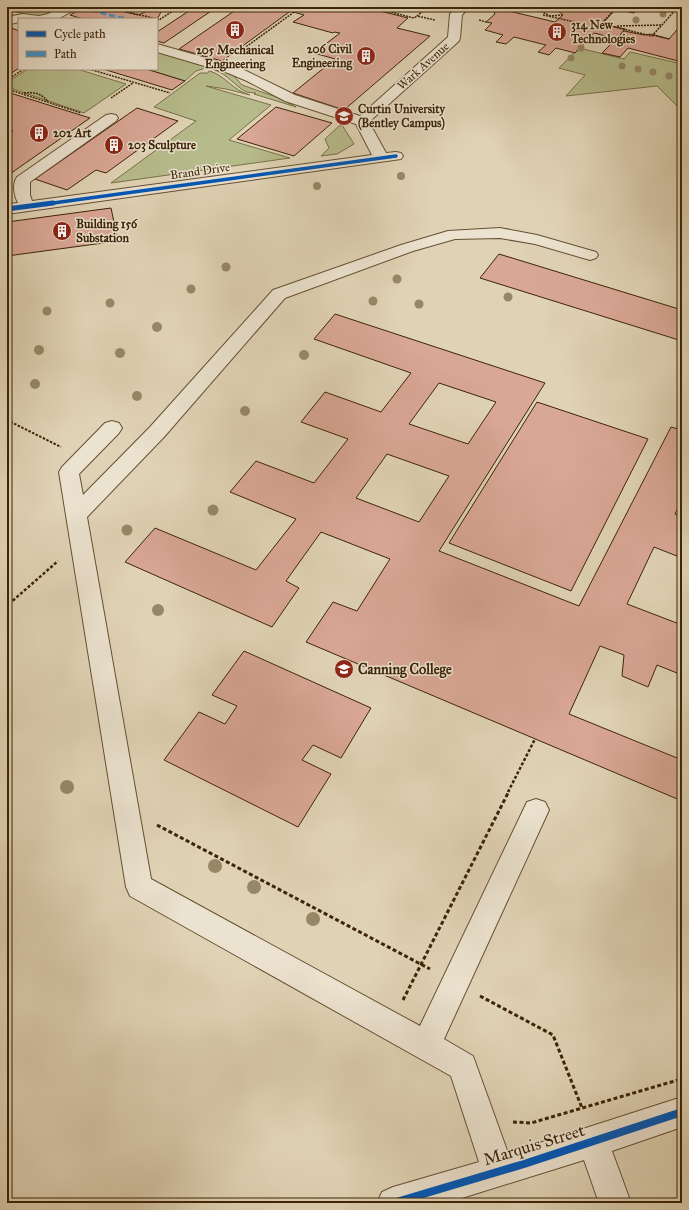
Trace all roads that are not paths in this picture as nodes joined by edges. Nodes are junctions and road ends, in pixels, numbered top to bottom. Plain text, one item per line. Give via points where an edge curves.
1 (70, 7) edge
2 (463, 7) edge
3 (7, 13) edge
4 (23, 18) edge
5 (50, 18) edge
6 (18, 19) edge
7 (7, 21) edge
8 (158, 48) edge
9 (111, 118) dead end
10 (362, 121) junction
11 (14, 188) edge
12 (27, 206) junction
13 (7, 209) edge
14 (590, 255) dead end
15 (112, 428) dead end
16 (76, 515) junction
17 (536, 810) dead end
18 (426, 1045) junction
19 (682, 1112) edge
20 (593, 1142) junction
21 (498, 1171) junction
22 (393, 1203) edge
23 (615, 1203) edge

1 - 5 street
2 - 10 street, Wark Avenue via 456,14 454,38
3 - 4 street
6 - 7 street
8 - 10 street via 220,66 299,102
9 - 11 street
10 - 12 street, Brand Drive via 388,156
11 - 12 street via 22,195
12 - 13 street, Brand Drive
14 - 16 street via 500,233 454,234 279,294 157,432
15 - 16 street via 69,472
16 - 18 street via 140,887
17 - 18 street
18 - 21 street via 462,1066
19 - 20 street, Marquis Street
20 - 21 street, Marquis Street
20 - 23 street
21 - 22 street, Marquis Street

